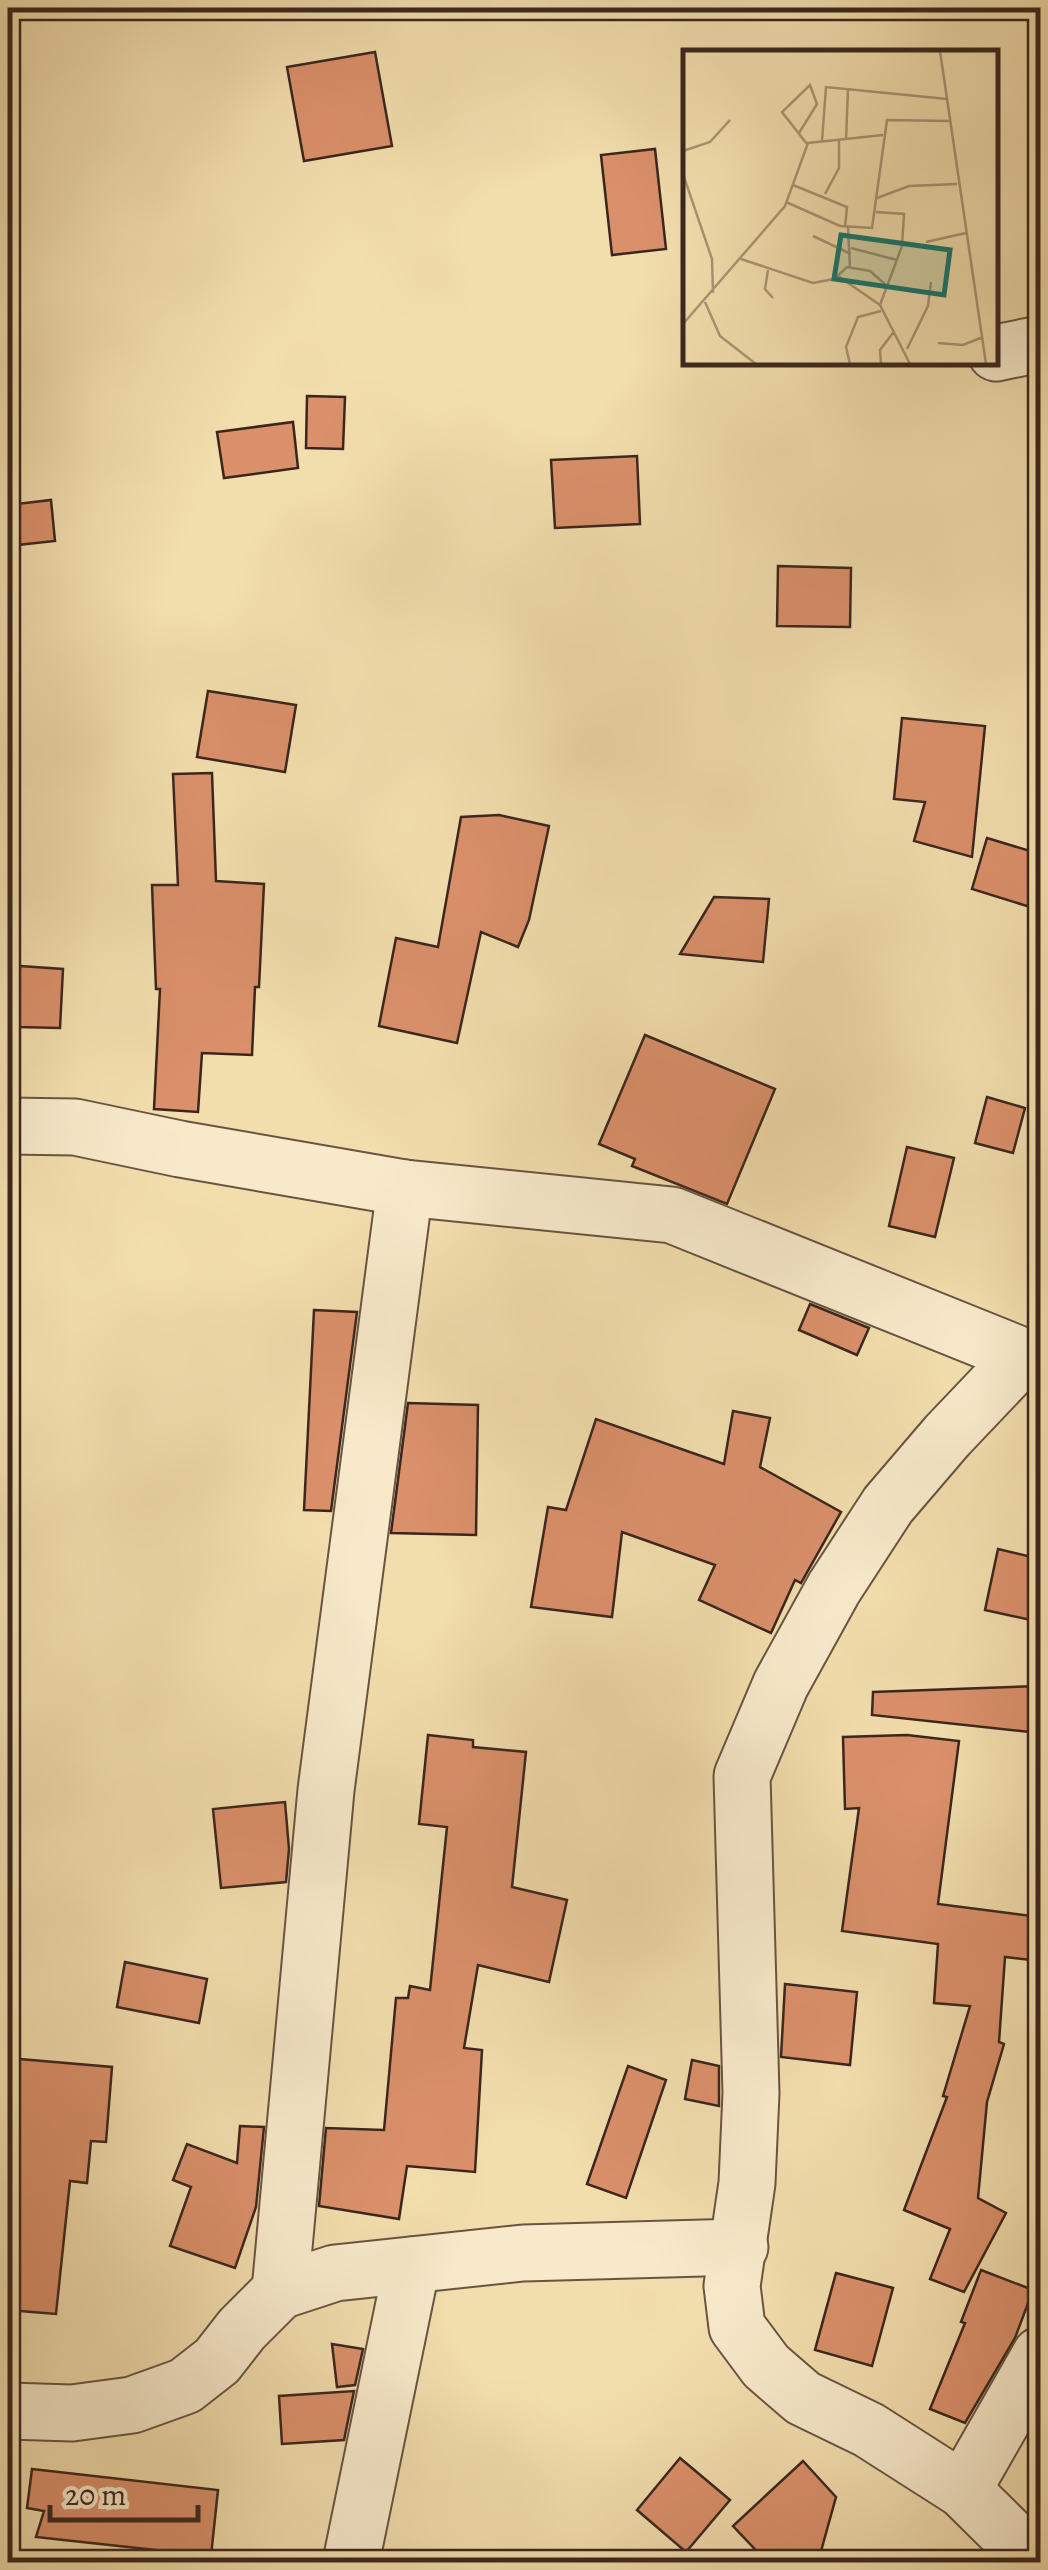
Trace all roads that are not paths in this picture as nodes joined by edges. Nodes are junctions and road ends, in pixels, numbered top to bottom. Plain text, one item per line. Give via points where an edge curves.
1 (1040, 344) edge
2 (998, 353) edge
3 (8, 1126) edge
4 (404, 1188) junction
5 (1032, 1357) edge
6 (740, 2246) junction
7 (412, 2265) junction
8 (280, 2292) junction
9 (1040, 2355) edge
10 (8, 2411) edge
11 (963, 2490) junction
12 (352, 2562) edge
13 (1036, 2562) edge

1 - 2 street
3 - 4 street via 75,1127
4 - 5 street via 672,1215
4 - 8 street via 330,1756
5 - 6 street via 947,1436 888,1505 781,1684 742,1776 751,2092
6 - 7 street via 523,2253
6 - 11 street via 732,2286 738,2327 766,2366 803,2398 869,2430
7 - 8 street via 335,2273
7 - 12 street
8 - 10 street via 218,2361 185,2386 87,2411
9 - 11 street
11 - 13 street

